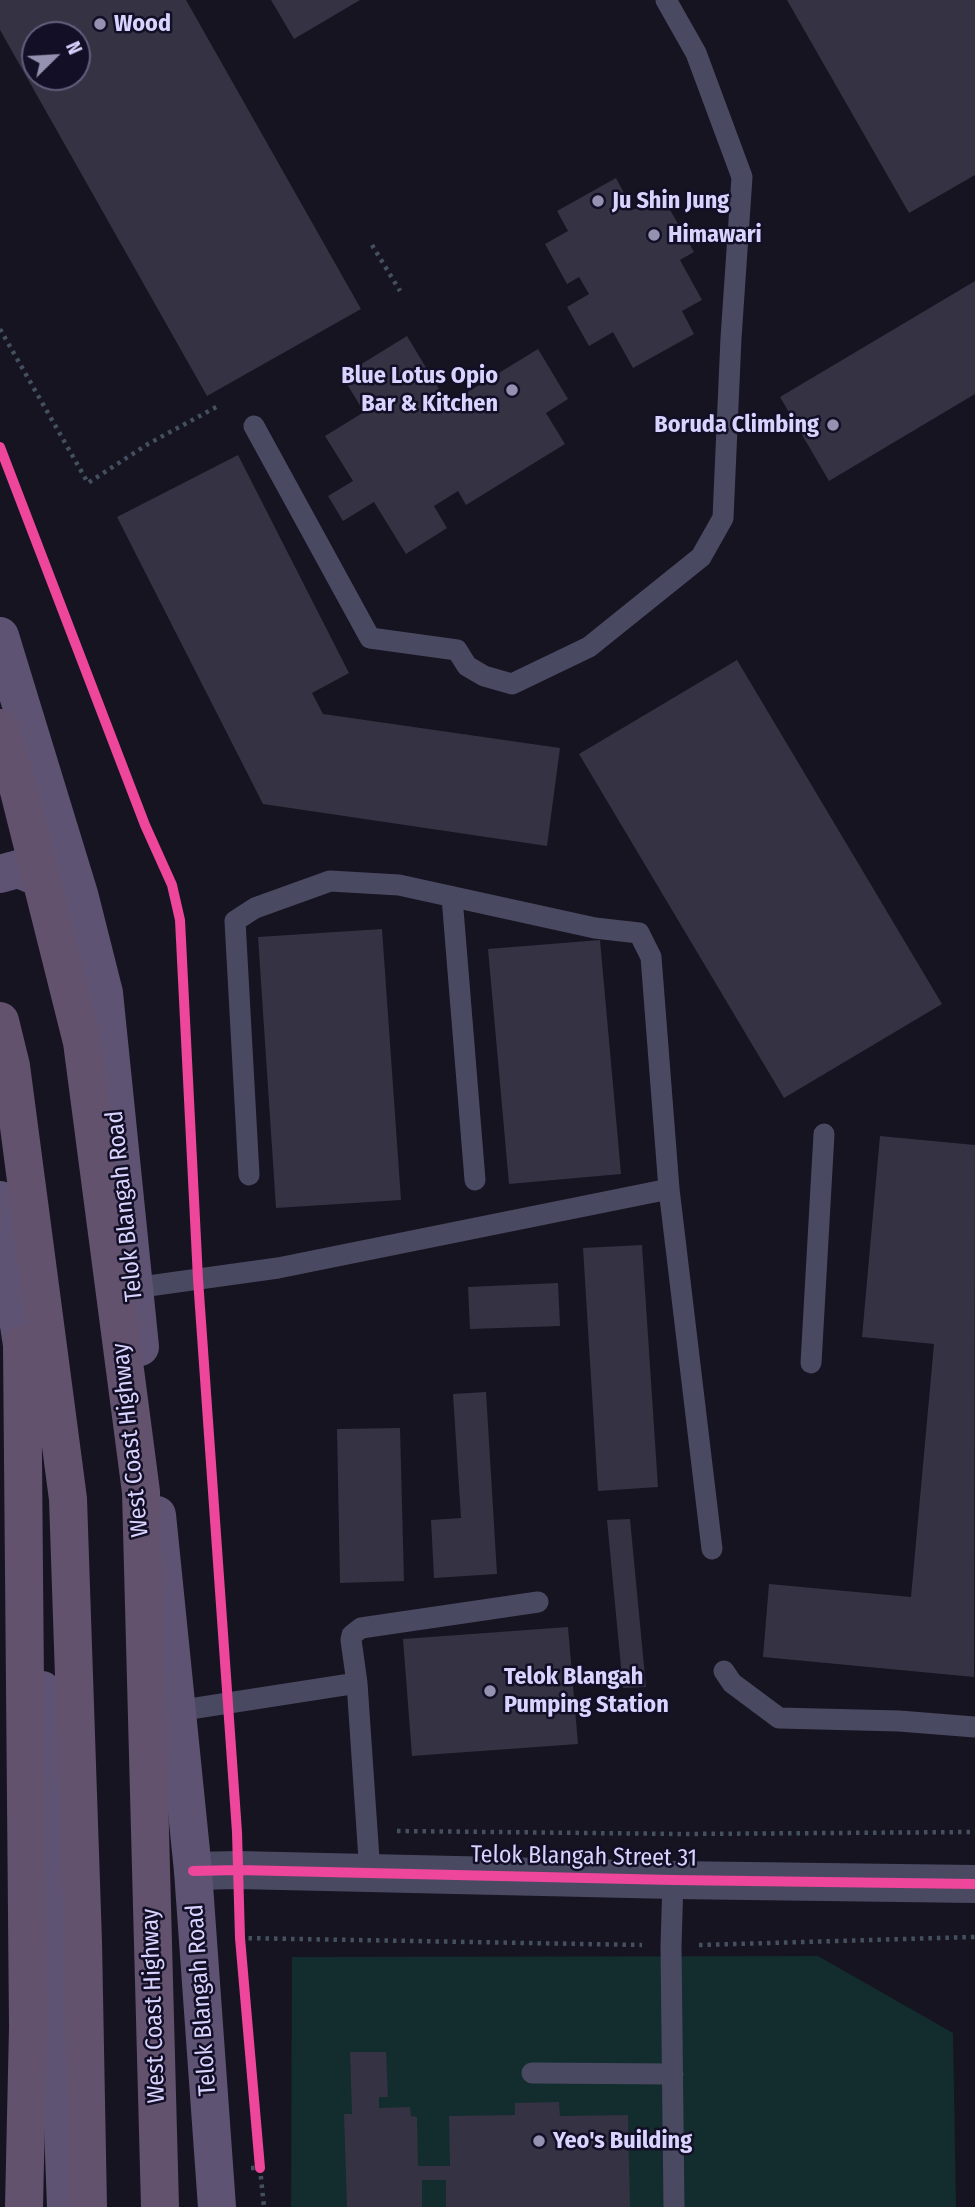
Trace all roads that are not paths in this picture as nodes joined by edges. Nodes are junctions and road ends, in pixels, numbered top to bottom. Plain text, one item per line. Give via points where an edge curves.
1 (666, 0) edge
2 (254, 426) dead end
3 (0, 636) edge
4 (0, 728) edge
5 (0, 874) edge
6 (79, 894) junction
7 (452, 897) junction
8 (0, 1021) edge
9 (824, 1134) dead end
10 (249, 1175) dead end
11 (475, 1180) dead end
12 (669, 1189) junction
13 (0, 1200) edge
14 (134, 1288) junction
15 (22, 1345) junction
16 (811, 1363) dead end
17 (712, 1549) dead end
18 (538, 1602) dead end
19 (724, 1671) dead end
20 (358, 1683) junction
21 (177, 1711) junction
22 (975, 1727) edge
23 (193, 1871) junction
24 (370, 1874) junction
25 (673, 1880) junction
26 (975, 1884) edge
27 (532, 2073) dead end
28 (673, 2074) junction
29 (24, 2204) edge
30 (66, 2207) edge
31 (88, 2207) edge
32 (160, 2207) edge
33 (217, 2207) edge
34 (674, 2207) edge

1 - 2 lane via 696,53 741,177 723,518 701,558 589,647 512,684 484,676 467,666 457,650 370,638
3 - 6 main road, Telok Blangah Road
4 - 32 highway, West Coast Highway, bridge via 82,1042 141,1492
5 - 6 main road via 19,869
6 - 14 main road, Telok Blangah Road via 104,993
7 - 10 lane via 399,885 330,881 255,908 235,921
7 - 11 lane
7 - 12 lane via 639,933 651,957
8 - 31 highway via 11,1066 68,1499
9 - 16 lane
12 - 14 lane via 278,1268
12 - 17 lane
13 - 15 main road
14 - 21 main road, Telok Blangah Road
15 - 29 highway via 28,2027
15 - 30 main road via 56,1941
18 - 20 lane via 361,1628 351,1640
19 - 22 lane via 732,1683 779,1718
20 - 21 lane
20 - 24 lane
21 - 23 main road, Telok Blangah Road
23 - 24 street, Telok Blangah Street 31
23 - 33 main road, Telok Blangah Road
24 - 25 street, Telok Blangah Street 31
25 - 26 street, Telok Blangah Street 31
25 - 28 lane
27 - 28 lane
28 - 34 lane

